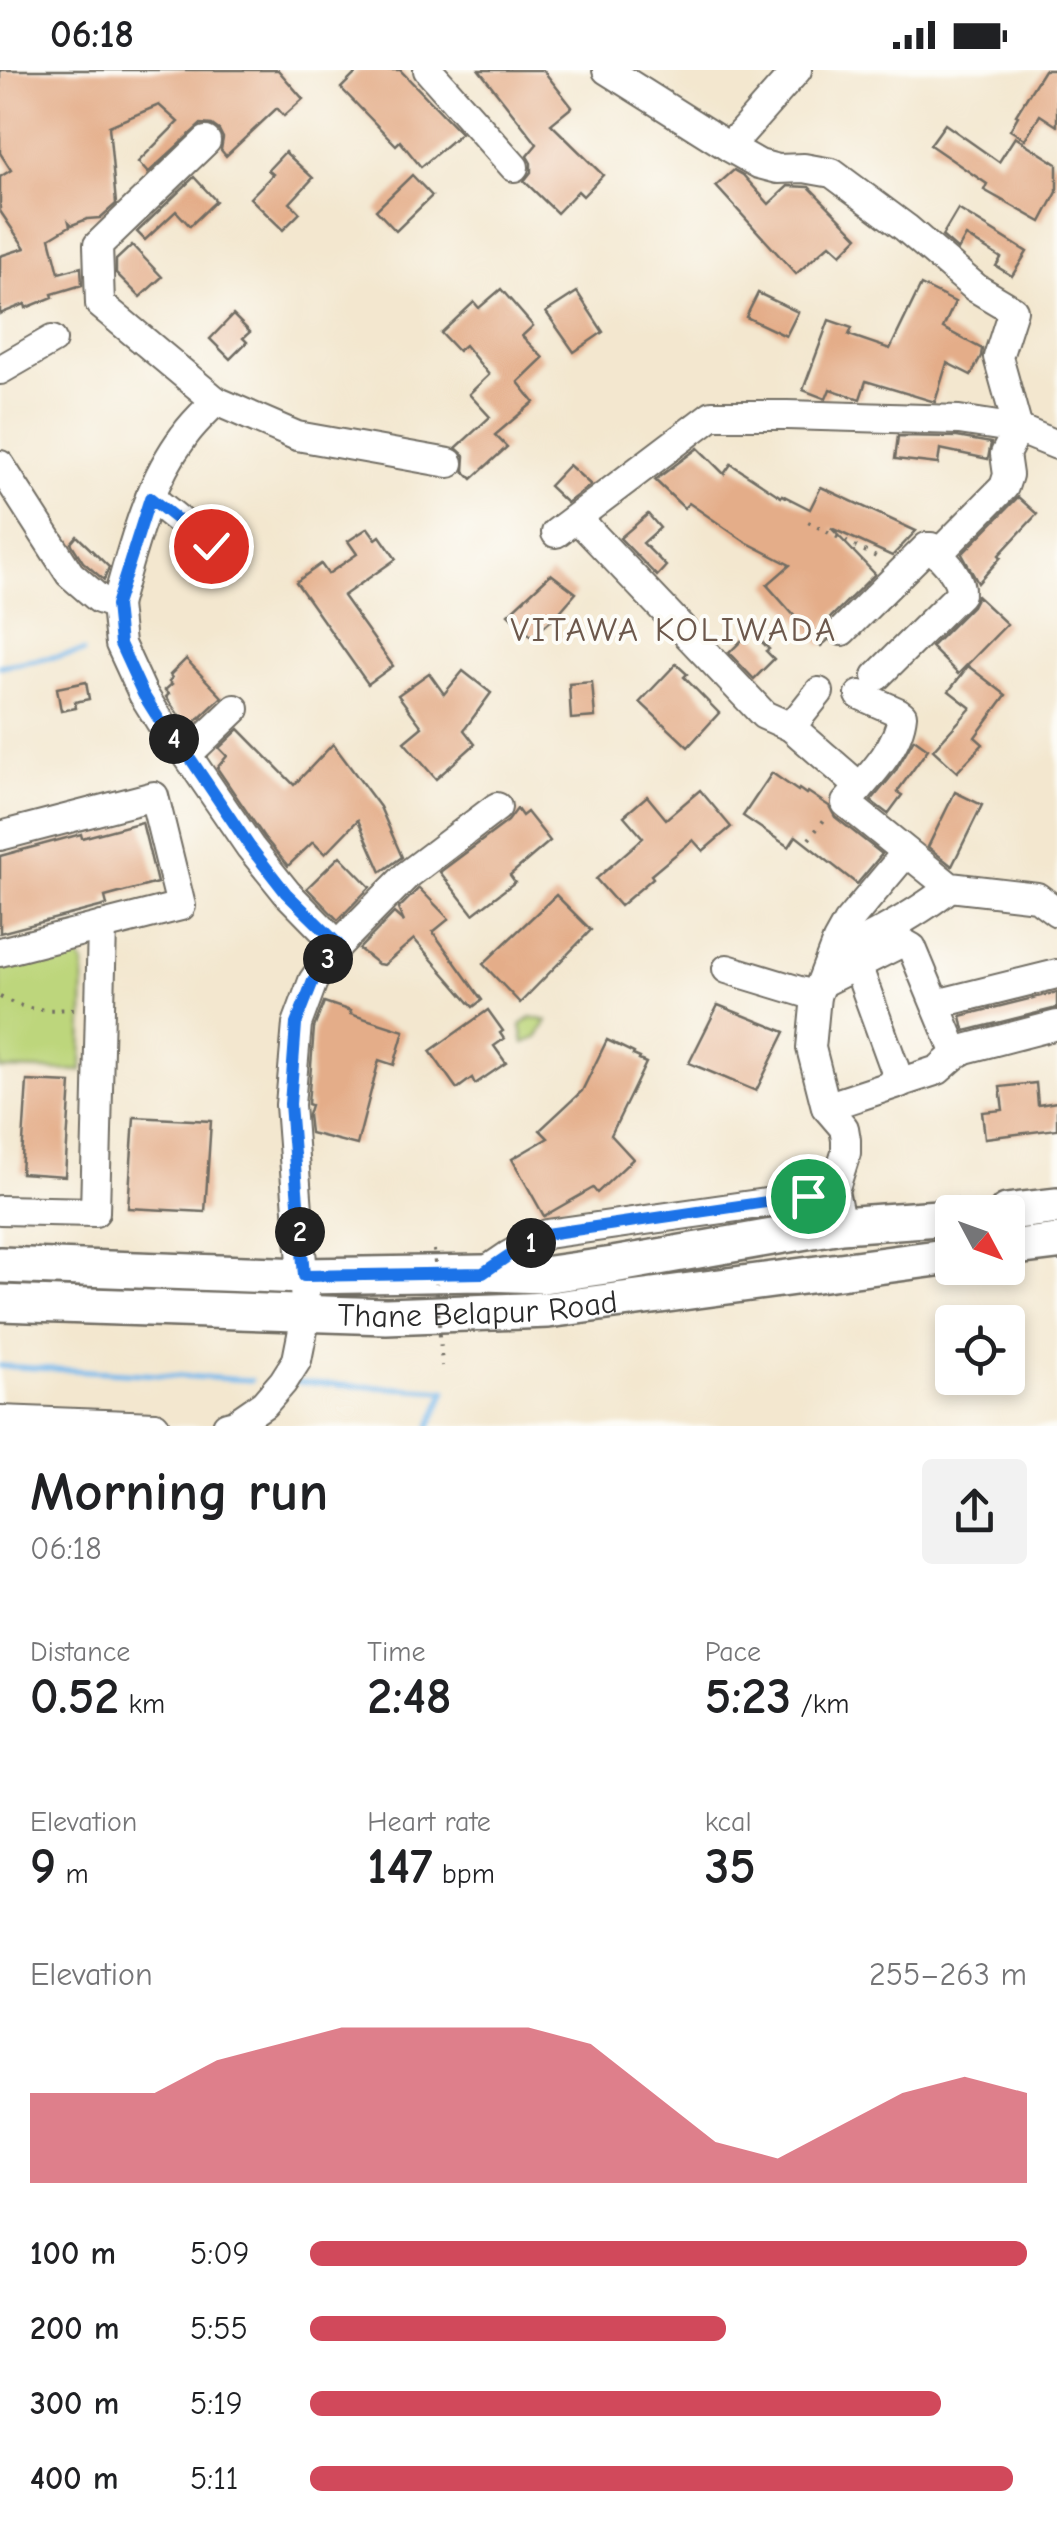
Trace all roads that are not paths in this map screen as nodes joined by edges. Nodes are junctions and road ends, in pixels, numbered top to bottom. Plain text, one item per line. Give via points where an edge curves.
1 (428, 70) edge
2 (606, 70) edge
3 (798, 70) edge
4 (206, 142) dead end
5 (729, 147) junction
6 (514, 167) dead end
7 (52, 340) dead end
8 (0, 370) edge
9 (216, 401) junction
10 (1018, 428) junction
11 (1057, 445) edge
12 (449, 463) dead end
13 (0, 465) edge
14 (150, 498) junction
15 (211, 546) dead end
16 (938, 554) junction
17 (116, 605) junction
18 (842, 632) dead end
19 (819, 692) dead end
20 (234, 709) dead end
21 (791, 727) junction
22 (188, 755) junction
23 (853, 795) junction
24 (498, 807) dead end
25 (0, 836) edge
26 (899, 861) dead end
27 (950, 887) junction
28 (1057, 912) edge
29 (102, 926) junction
30 (338, 944) junction
31 (0, 952) edge
32 (846, 959) junction
33 (727, 968) dead end
34 (1057, 974) edge
35 (818, 990) junction
36 (936, 1004) junction
37 (1057, 1024) edge
38 (956, 1054) junction
39 (900, 1083) junction
40 (826, 1107) junction
41 (1057, 1206) edge
42 (838, 1208) junction
43 (0, 1210) edge
44 (1025, 1210) edge
45 (935, 1215) edge
46 (1057, 1242) edge
47 (1025, 1246) edge
48 (935, 1258) edge
49 (0, 1266) edge
50 (304, 1276) junction
51 (0, 1303) edge
52 (306, 1314) junction
53 (0, 1420) edge
54 (155, 1426) edge
55 (228, 1426) edge

1 - 6 street
2 - 5 street
3 - 5 street
4 - 9 street via 98,244 100,304
5 - 10 street via 758,164 832,173 1013,310 998,357
7 - 8 street
9 - 12 street via 297,436
9 - 14 street via 184,436
10 - 11 street
10 - 16 street via 1005,454 1004,487
10 - 21 street via 959,420 712,415 566,526 764,715
13 - 17 street via 70,574
14 - 15 street
14 - 17 street
16 - 18 street via 927,547
16 - 23 street via 957,578 960,594 868,685 902,715 893,740
17 - 22 street via 120,644 143,694
19 - 21 street
20 - 22 street
21 - 23 street
22 - 30 street via 286,893
23 - 27 street
24 - 30 street via 406,876
25 - 29 street via 154,796 181,906
26 - 32 street via 847,922
27 - 28 street via 1037,897
27 - 32 street via 851,947
29 - 31 street
29 - 43 street via 94,1212
30 - 50 street via 296,1024 290,1104
32 - 35 street
32 - 36 street via 905,944 916,953
32 - 39 street
33 - 35 street
34 - 36 street
35 - 40 street via 811,1048
36 - 38 street
37 - 38 street
38 - 39 street via 938,1070
39 - 40 street
40 - 42 street via 846,1140
41 - 44 main road
42 - 45 main road, Thane Belapur Road
42 - 50 main road, Thane Belapur Road via 543,1275
46 - 47 main road
48 - 52 main road, Thane Belapur Road via 548,1310
49 - 50 main road, Thane Belapur Road
50 - 52 street
51 - 52 main road, Thane Belapur Road
52 - 55 street via 296,1360 283,1382 264,1404
53 - 54 street

